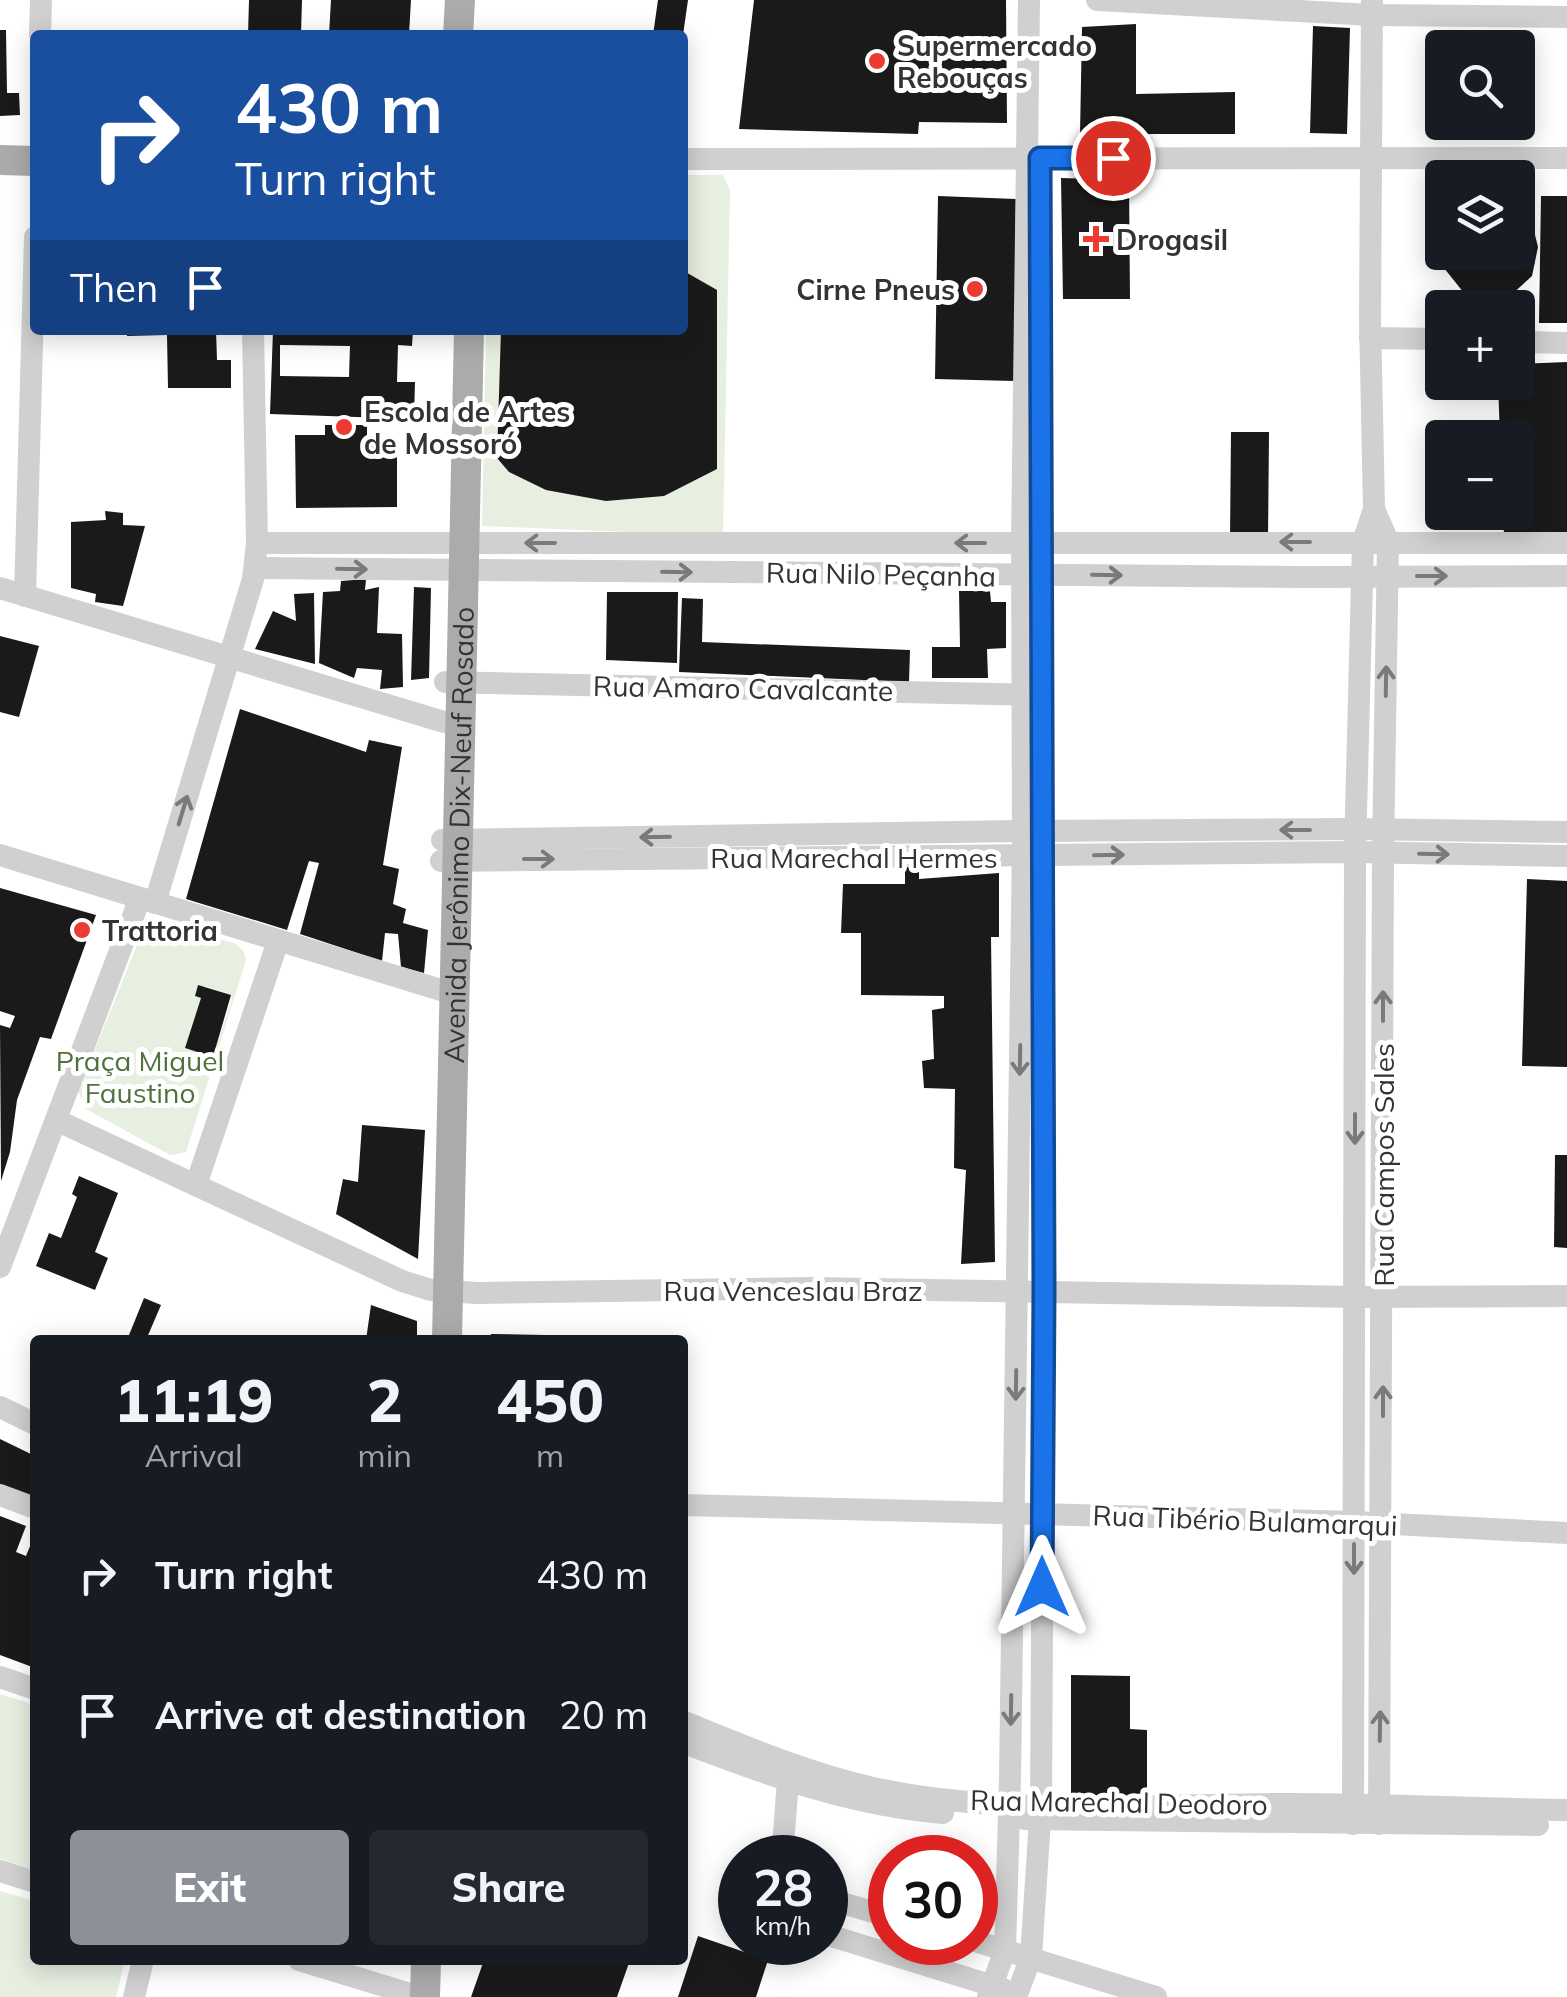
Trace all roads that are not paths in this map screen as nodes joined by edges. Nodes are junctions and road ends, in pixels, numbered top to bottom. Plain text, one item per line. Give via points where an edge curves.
1 (41, 0) edge
2 (460, 0) edge
3 (479, 0) edge
4 (1029, 0) edge
5 (1039, 0) edge
6 (1097, 0) edge
7 (1372, 7) edge
8 (1567, 17) edge
9 (40, 30) edge
10 (458, 30) edge
11 (478, 30) edge
12 (688, 158) edge
13 (1034, 158) junction
14 (1371, 158) junction
15 (1567, 158) edge
16 (0, 160) edge
17 (30, 161) edge
18 (32, 335) edge
19 (253, 335) edge
20 (451, 335) edge
21 (468, 335) edge
22 (1370, 338) junction
23 (1425, 340) edge
24 (1535, 342) edge
25 (1567, 343) edge
26 (1374, 509) junction
27 (1388, 541) junction
28 (1363, 542) junction
29 (1567, 542) edge
30 (257, 543) junction
31 (1031, 543) junction
32 (455, 556) junction
33 (255, 568) junction
34 (1031, 575) junction
35 (1363, 576) junction
36 (1388, 576) junction
37 (1567, 576) edge
38 (0, 588) edge
39 (25, 596) junction
40 (230, 658) junction
41 (453, 681) junction
42 (1032, 695) junction
43 (452, 723) junction
44 (1033, 831) junction
45 (1567, 832) edge
46 (1356, 841) junction
47 (1383, 841) junction
48 (449, 850) junction
49 (0, 855) edge
50 (1033, 856) junction
51 (1567, 856) edge
52 (147, 901) junction
53 (278, 941) junction
54 (446, 992) junction
55 (56, 1120) junction
56 (196, 1185) junction
57 (0, 1266) edge
58 (1017, 1290) junction
59 (1044, 1290) junction
60 (440, 1291) junction
61 (1567, 1296) edge
62 (1383, 1297) junction
63 (1356, 1298) junction
64 (431, 1335) edge
65 (446, 1335) edge
66 (0, 1407) edge
67 (30, 1422) edge
68 (0, 1495) edge
69 (688, 1505) edge
70 (30, 1506) edge
71 (1014, 1514) junction
72 (1042, 1514) junction
73 (1354, 1522) junction
74 (1382, 1523) junction
75 (1567, 1533) edge
76 (0, 1677) edge
77 (30, 1686) edge
78 (688, 1724) edge
79 (688, 1744) edge
80 (788, 1772) junction
81 (1567, 1810) edge
82 (1009, 1811) junction
83 (1040, 1812) junction
84 (1353, 1813) junction
85 (1379, 1814) junction
86 (1567, 1825) edge
87 (784, 1835) edge
88 (0, 1871) edge
89 (30, 1880) edge
90 (848, 1942) edge
91 (998, 1948) edge
92 (1005, 1950) junction
93 (1031, 1958) junction
94 (142, 1965) edge
95 (315, 1965) edge
96 (412, 1965) edge
97 (425, 1965) edge
98 (990, 1991) edge
99 (416, 1996) edge
100 (1021, 1996) edge
101 (134, 1997) edge
102 (1156, 1997) edge

1 - 9 street
2 - 10 main road
3 - 11 main road
4 - 13 street
5 - 13 street
6 - 7 street
7 - 8 street
7 - 14 street, Rua Campos Sales
12 - 13 street
13 - 14 street
13 - 31 street
14 - 15 street
14 - 22 street, Rua Campos Sales
16 - 17 main road
18 - 39 street
19 - 30 street
20 - 32 main road, Avenida Jerônimo Dix-Neuf Rosado
21 - 32 main road, Avenida Jerônimo Dix-Neuf Rosado
22 - 23 street
22 - 26 street, Rua Campos Sales
24 - 25 street
26 - 27 street, Rua Campos Sales
26 - 28 street, Rua Campos Sales
27 - 28 street, Rua Nilo Peçanha
27 - 29 street, Rua Nilo Peçanha
27 - 36 street, Rua Campos Sales
28 -> 31 street, Rua Nilo Peçanha
28 - 35 street, Rua Campos Sales
30 - 32 street, Rua Nilo Peçanha
30 - 33 street
31 -> 32 street, Rua Nilo Peçanha
31 - 34 street
33 -> 32 street, Rua Nilo Peçanha
32 -> 34 street, Rua Nilo Peçanha
32 - 41 main road, Avenida Jerônimo Dix-Neuf Rosado
33 - 40 street
34 -> 35 street, Rua Nilo Peçanha
34 - 42 street
35 - 36 street, Rua Nilo Peçanha
35 - 46 street, Rua Campos Sales
36 -> 37 street, Rua Nilo Peçanha
47 -> 36 street, Rua Campos Sales
38 - 39 street
39 - 40 street
40 - 43 street
52 -> 40 street
41 - 42 street, Rua Amaro Cavalcante
41 - 43 main road, Avenida Jerônimo Dix-Neuf Rosado
42 - 44 street
43 - 48 main road, Avenida Jerônimo Dix-Neuf Rosado
46 -> 44 street, Rua Marechal Hermes
44 -> 48 street, Rua Marechal Hermes
44 - 50 street
45 - 47 street, Rua Marechal Hermes
46 - 47 street, Rua Marechal Hermes
50 -> 46 street, Rua Marechal Hermes
46 -> 63 street, Rua Campos Sales
47 -> 51 street, Rua Marechal Hermes
62 -> 47 street, Rua Campos Sales
48 -> 50 street, Rua Marechal Hermes
48 - 54 main road, Avenida Jerônimo Dix-Neuf Rosado
49 - 52 street
50 -> 58 street
50 - 59 street
52 - 53 street
52 - 55 street
53 - 54 street
53 - 56 street
54 - 60 main road, Avenida Jerônimo Dix-Neuf Rosado
55 - 56 street, Rua Venceslau Braz
55 - 57 street
56 - 60 street, Rua Venceslau Braz via 402,1281
58 - 59 street, Rua Venceslau Braz
58 - 60 street, Rua Venceslau Braz
58 -> 71 street
59 - 63 street, Rua Venceslau Braz
59 - 72 street
60 - 64 main road, Avenida Jerônimo Dix-Neuf Rosado
60 - 65 main road, Avenida Jerônimo Dix-Neuf Rosado
61 - 62 street, Rua Venceslau Braz
62 - 63 street, Rua Venceslau Braz
74 -> 62 street, Rua Campos Sales
63 - 73 street, Rua Campos Sales
66 - 67 street
68 - 70 street
69 - 71 street, Rua Tibério Bulamarqui
71 - 72 street, Rua Tibério Bulamarqui
71 -> 82 street
72 - 73 street, Rua Tibério Bulamarqui
72 - 83 street
73 - 74 street, Rua Tibério Bulamarqui
73 -> 84 street, Rua Campos Sales
74 - 75 street, Rua Tibério Bulamarqui
85 -> 74 street, Rua Campos Sales
76 - 77 street
78 - 80 street, Rua Marechal Deodoro
79 - 80 street, Rua Marechal Deodoro
80 - 82 street, Rua Marechal Deodoro
80 - 87 street
81 - 85 street, Rua Marechal Deodoro
82 - 83 street, Rua Marechal Deodoro
82 - 92 street
83 - 84 street, Rua Marechal Deodoro
83 - 93 street
84 - 85 street, Rua Marechal Deodoro
85 - 86 street, Rua Marechal Deodoro
88 - 89 street
90 - 98 street
91 - 92 street
92 - 93 street
92 - 98 street
93 - 100 street
93 - 102 street
94 - 101 street
95 - 99 street
96 - 99 main road
97 - 99 main road
98 - 100 street

